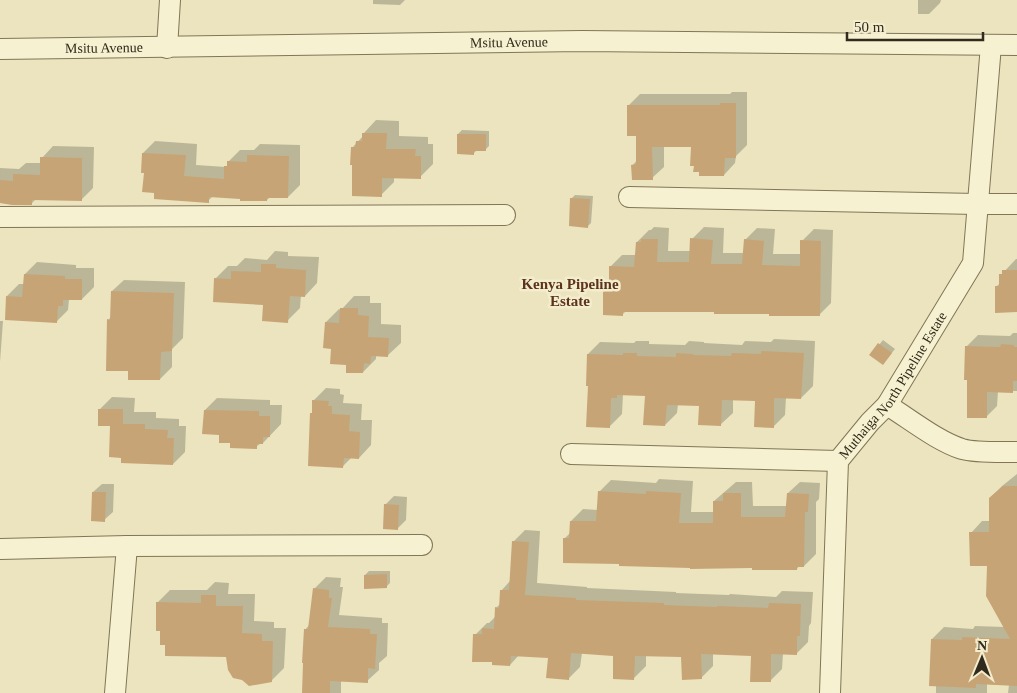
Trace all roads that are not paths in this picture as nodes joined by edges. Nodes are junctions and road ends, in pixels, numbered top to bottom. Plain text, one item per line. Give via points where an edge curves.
1 (170, 0) edge
2 (991, 45) junction
3 (1017, 45) edge
4 (167, 48) junction
5 (0, 49) edge
6 (629, 197) dead end
7 (977, 204) junction
8 (1017, 204) edge
9 (505, 215) dead end
10 (0, 217) edge
11 (888, 405) junction
12 (1017, 452) edge
13 (571, 454) dead end
14 (838, 461) junction
15 (422, 545) dead end
16 (127, 546) junction
17 (0, 549) edge
18 (115, 693) edge
19 (830, 693) edge

1 - 4 street
2 - 3 street, Msitu Avenue
2 - 4 street, Msitu Avenue via 582,41
2 - 7 street, Muthaiga North Pipeline Estate
4 - 5 street, Msitu Avenue
6 - 7 street
7 - 8 street
7 - 11 street, Muthaiga North Pipeline Estate via 973,263
9 - 10 street
11 - 12 street via 940,439 964,449
11 - 14 street, Muthaiga North Pipeline Estate
13 - 14 street
14 - 19 street, Muthaiga North Pipeline Estate
15 - 16 street
16 - 17 street
16 - 18 street

